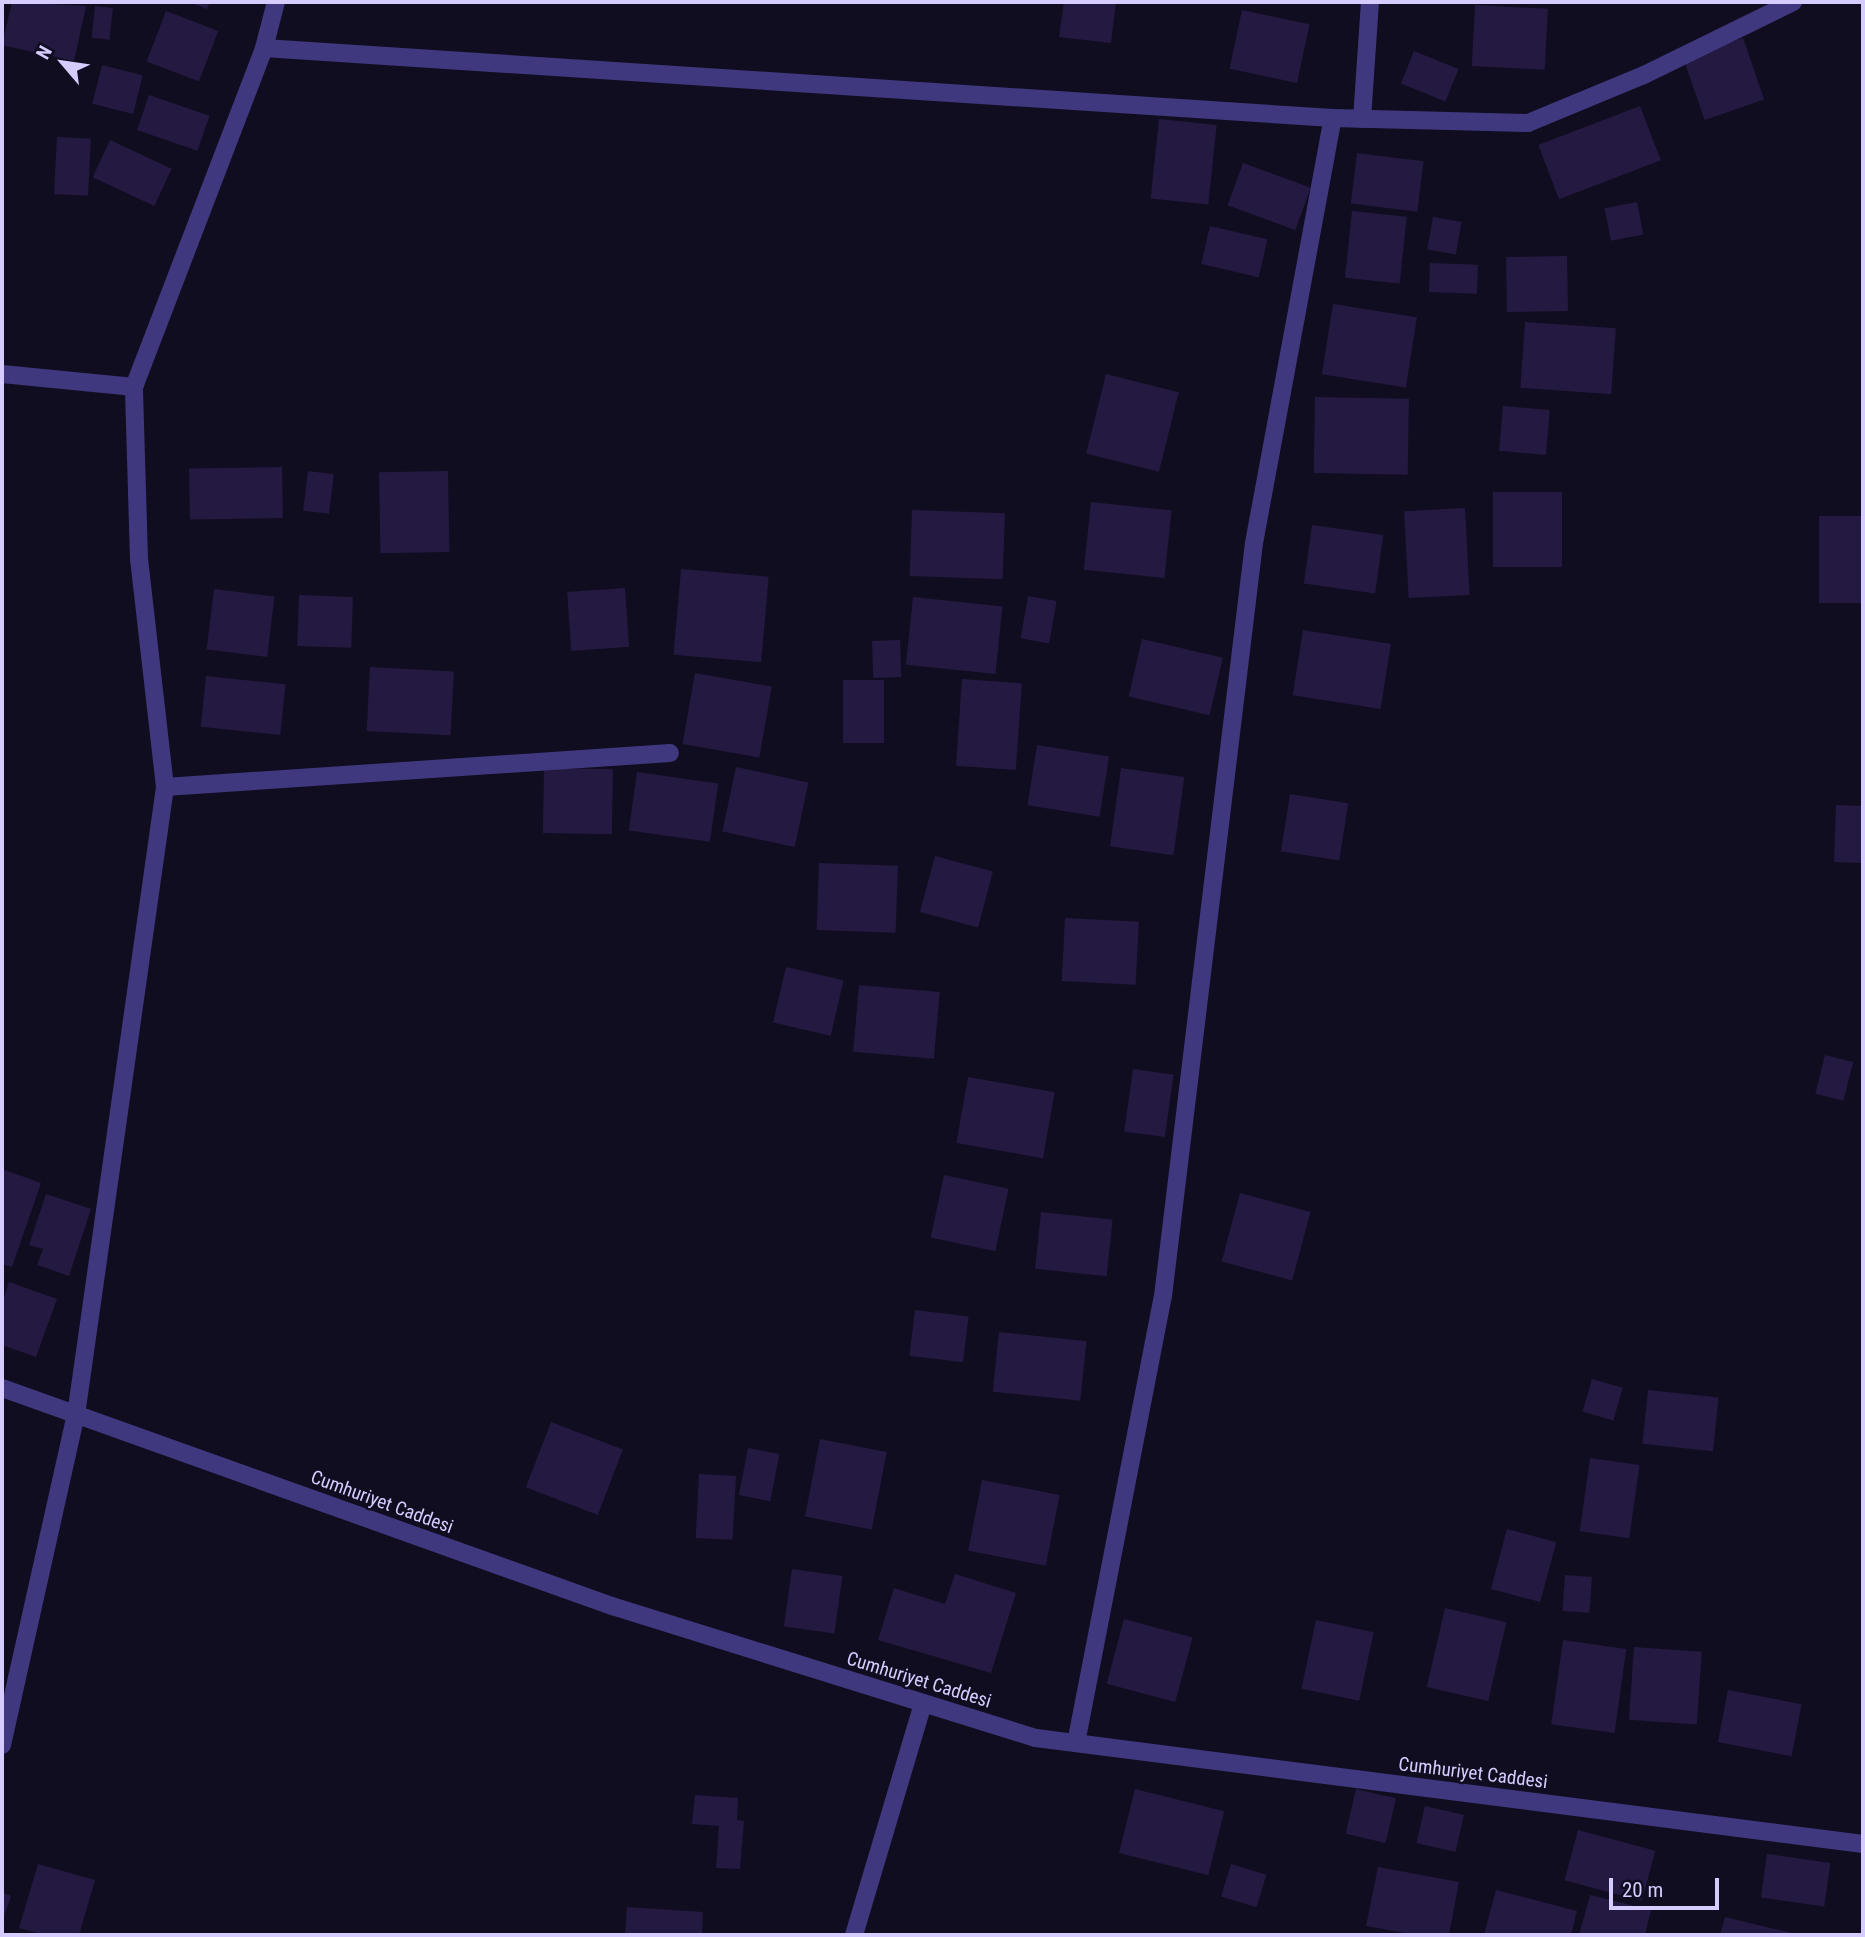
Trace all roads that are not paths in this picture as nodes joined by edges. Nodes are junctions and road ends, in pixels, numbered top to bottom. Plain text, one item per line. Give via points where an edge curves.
1 (276, 2) edge
2 (1370, 2) edge
3 (1793, 2) edge
4 (264, 48) junction
5 (1333, 118) junction
6 (1362, 119) junction
7 (2, 374) edge
8 (134, 387) junction
9 (670, 753) dead end
10 (165, 787) junction
11 (2, 1388) edge
12 (76, 1415) junction
13 (923, 1703) junction
14 (1076, 1743) junction
15 (2, 1745) edge
16 (1863, 1844) edge
17 (854, 1935) edge

1 - 4 street
2 - 6 street
3 - 6 street via 1644,75 1528,123
4 - 5 street
4 - 8 street
5 - 6 street
5 - 14 street via 1254,543 1163,1296
7 - 8 street
8 - 10 street via 139,559
9 - 10 street
10 - 12 street
11 - 12 street, Cumhuriyet Caddesi
12 - 13 street, Cumhuriyet Caddesi via 611,1606
12 - 15 street
13 - 14 street, Cumhuriyet Caddesi via 1036,1738
13 - 17 street
14 - 16 street, Cumhuriyet Caddesi

